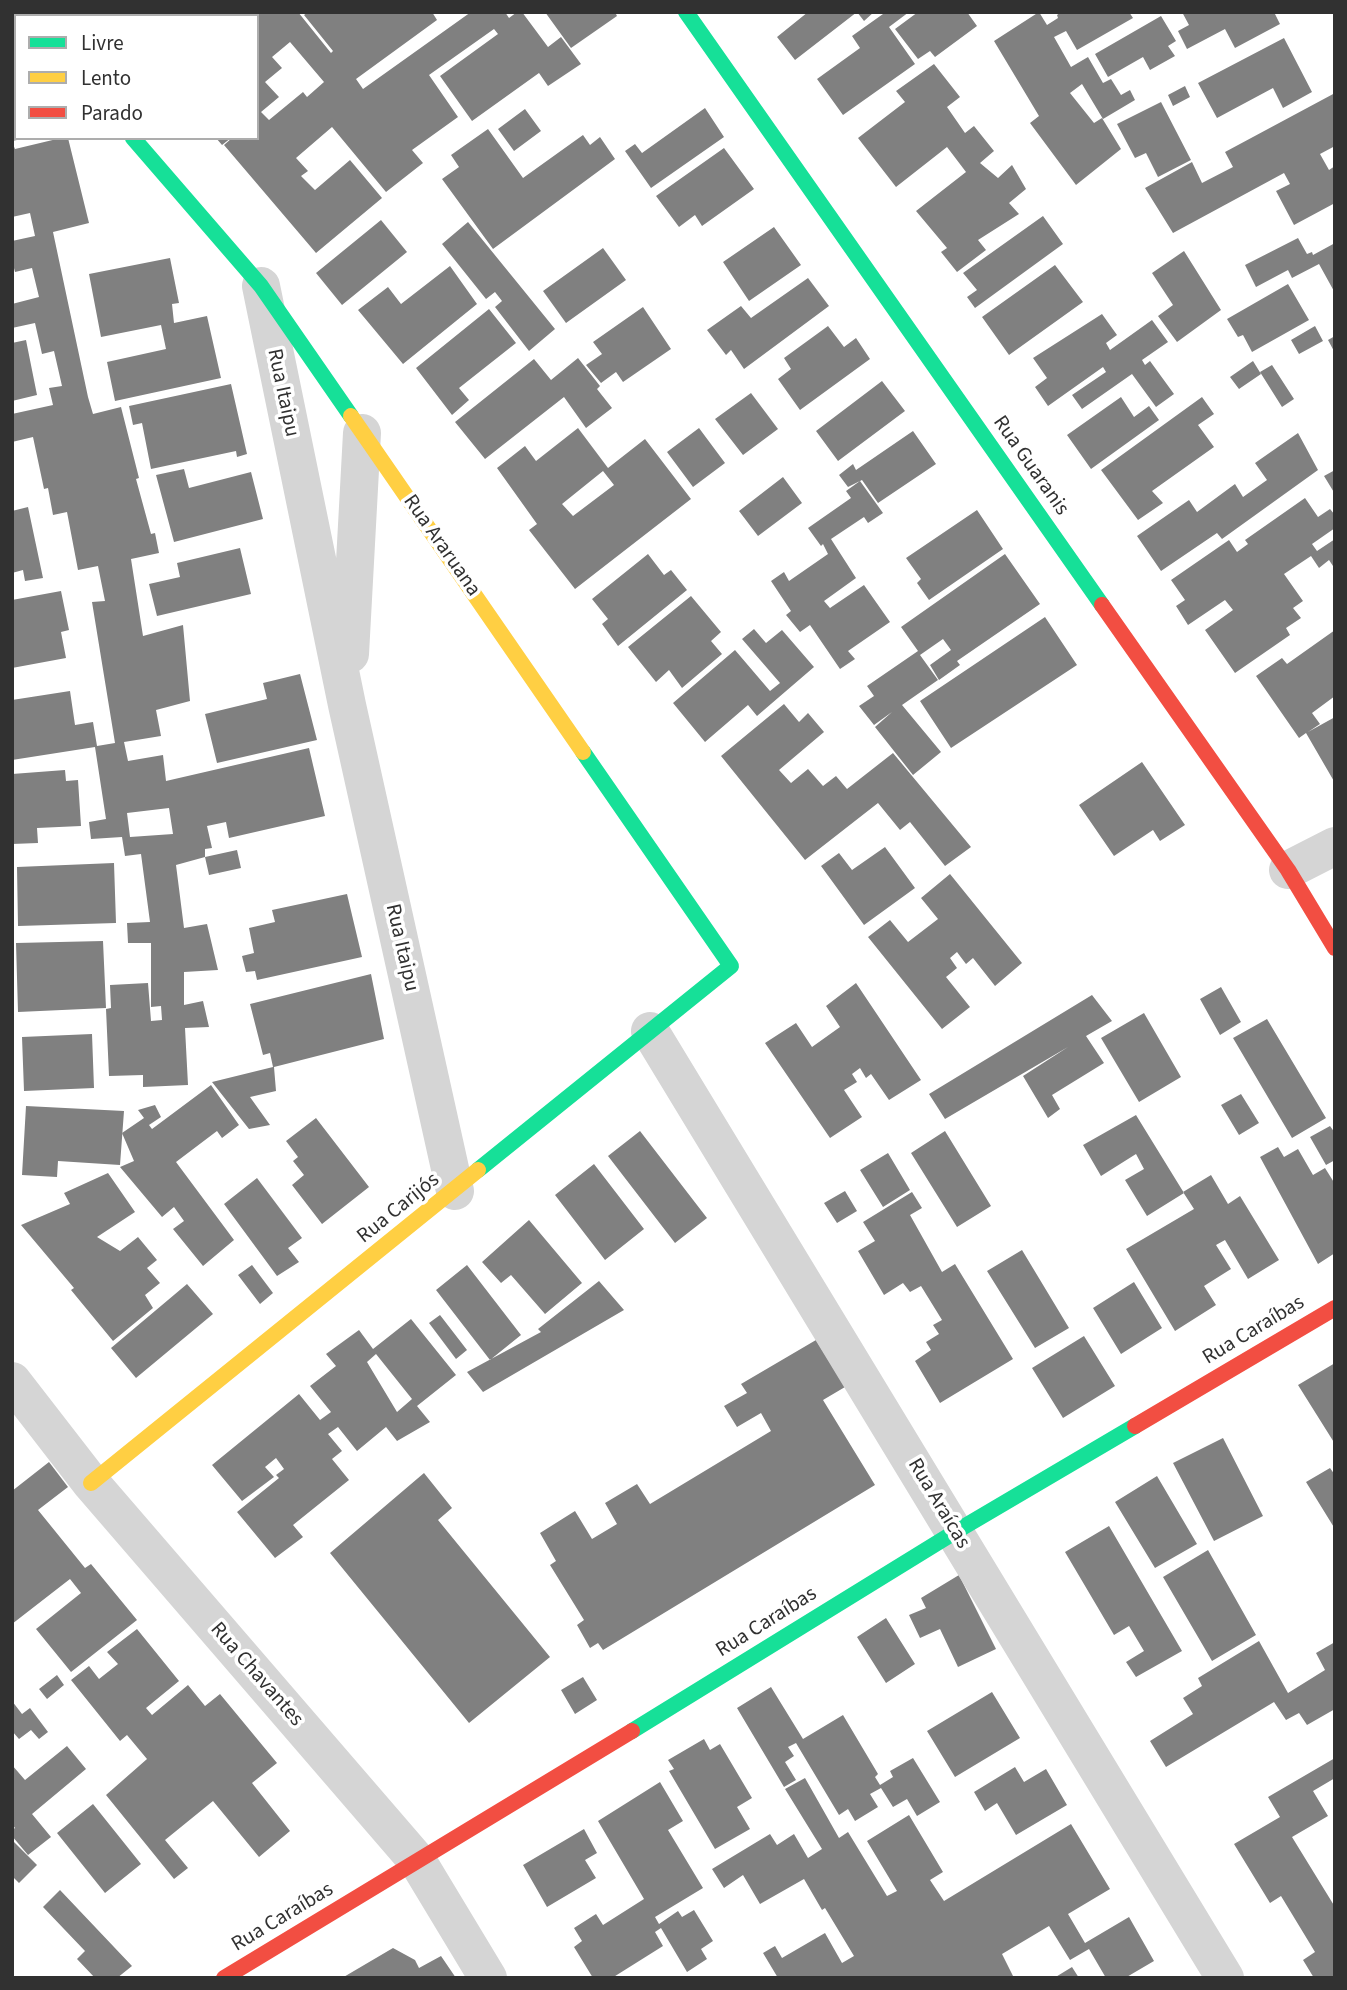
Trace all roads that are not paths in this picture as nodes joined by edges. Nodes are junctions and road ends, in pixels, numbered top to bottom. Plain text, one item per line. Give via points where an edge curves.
1 (686, 12) edge
2 (135, 140) edge
3 (261, 286) junction
4 (362, 433) junction
5 (347, 705) junction
6 (1335, 846) edge
7 (1288, 870) junction
8 (1335, 948) edge
9 (731, 966) joint
10 (650, 1031) junction
11 (454, 1191) junction
12 (1335, 1308) edge
13 (12, 1381) edge
14 (91, 1483) junction
15 (955, 1532) junction
16 (418, 1862) junction
17 (224, 1978) edge
18 (488, 1978) edge
19 (1225, 1978) edge

1 - 7 street, Rua Guaranis
2 - 3 street, Rua Araruana
3 - 4 street, Rua Araruana
3 - 5 street, Rua Itaipu
4 - 5 street, Rua Itaipu
4 - 9 street, Rua Araruana
5 - 11 street, Rua Itaipu
6 - 7 street
7 - 8 street, Rua Guaranis
9 - 10 street, Rua Carijós
10 - 11 street, Rua Carijós
10 - 15 street, Rua Araícas
11 - 14 street, Rua Carijós
12 - 15 street, Rua Caraíbas
13 - 14 street, Rua Chavantes
14 - 16 street, Rua Chavantes
15 - 16 street, Rua Caraíbas
15 - 19 street, Rua Araícas
16 - 17 street, Rua Caraíbas
16 - 18 street, Rua Chavantes

